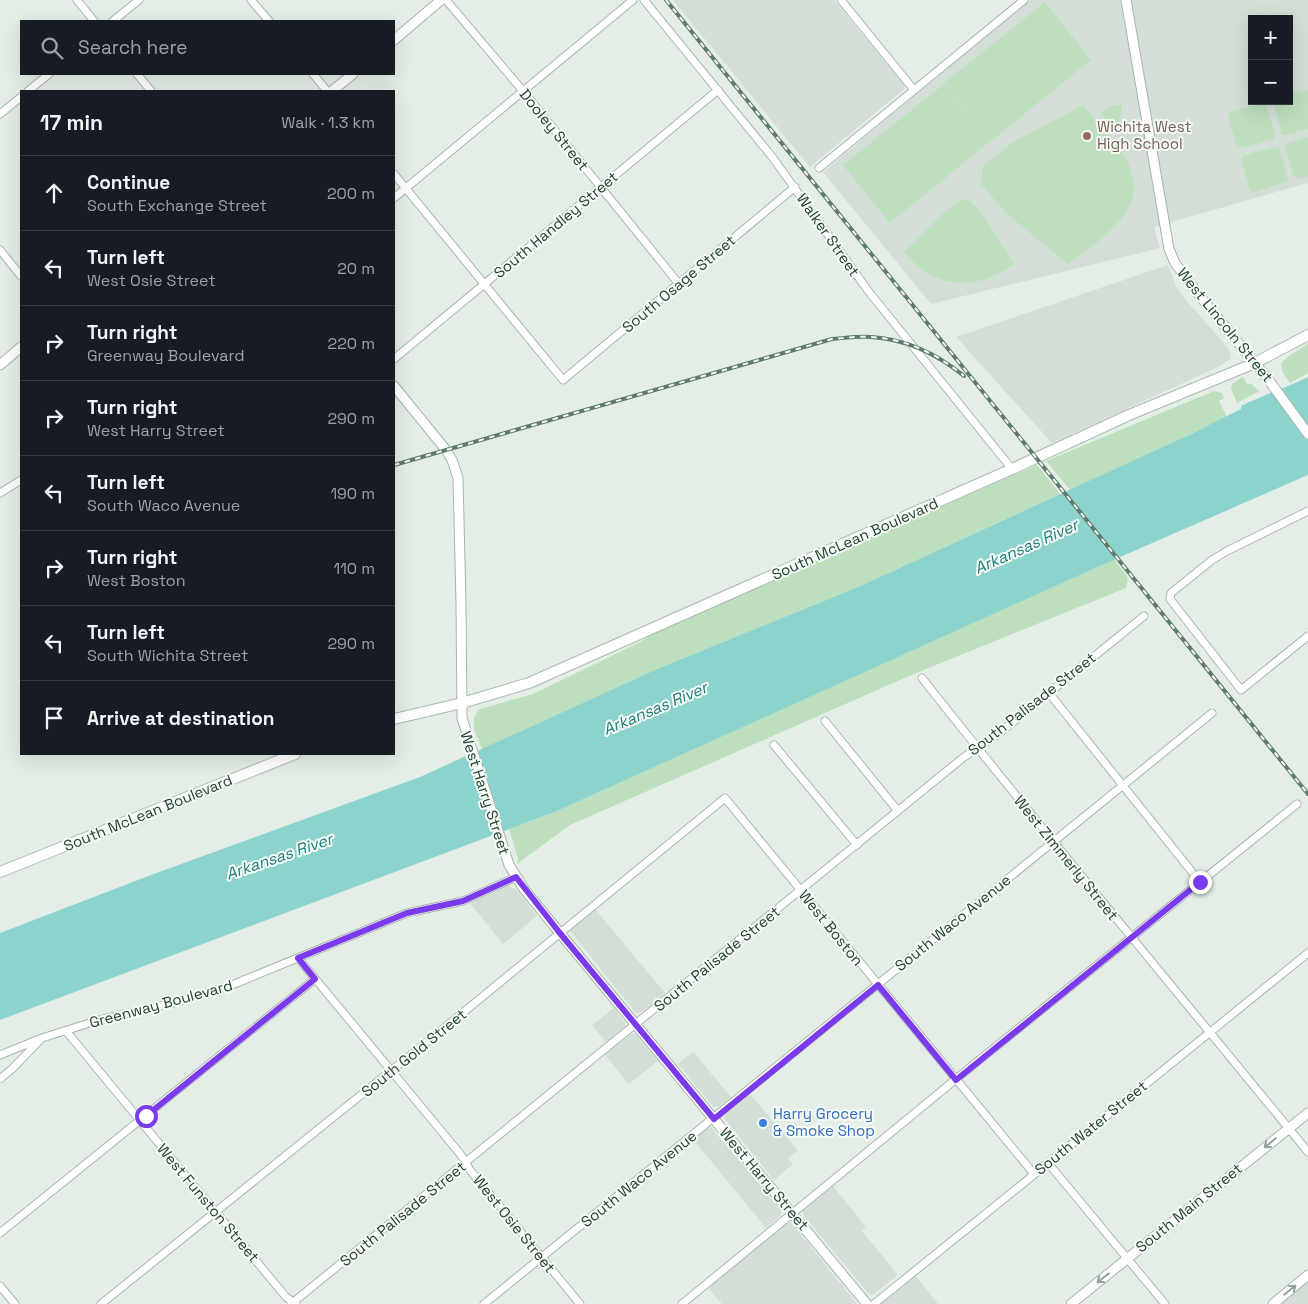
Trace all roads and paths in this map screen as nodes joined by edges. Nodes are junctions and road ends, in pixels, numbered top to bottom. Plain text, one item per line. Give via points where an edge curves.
1 (77, 0) edge
2 (139, 0) edge
3 (251, 0) edge
4 (441, 0) edge
5 (446, 0) edge
6 (633, 0) edge
7 (644, 0) edge
8 (841, 0) edge
9 (1024, 0) edge
10 (1126, 0) edge
11 (93, 20) edge
12 (114, 20) edge
13 (268, 20) edge
14 (395, 39) edge
15 (48, 75) edge
16 (138, 75) edge
17 (314, 75) edge
18 (352, 75) edge
19 (29, 90) edge
20 (150, 90) edge
21 (326, 90) edge
22 (333, 90) edge
23 (718, 90) junction
24 (914, 90) junction
25 (523, 91) junction
26 (20, 98) edge
27 (0, 114) edge
28 (819, 168) dead end
29 (395, 175) edge
30 (795, 187) junction
31 (406, 188) junction
32 (601, 188) junction
33 (395, 197) edge
34 (0, 250) edge
35 (20, 275) edge
36 (484, 284) junction
37 (679, 284) junction
38 (1308, 335) edge
39 (20, 348) edge
40 (395, 358) edge
41 (1254, 363) junction
42 (0, 365) edge
43 (395, 387) edge
44 (1308, 434) edge
45 (1012, 469) junction
46 (20, 481) edge
47 (0, 492) edge
48 (1308, 511) edge
49 (1144, 616) dead end
50 (1308, 636) edge
51 (922, 678) dead end
52 (1048, 694) junction
53 (462, 702) junction
54 (1212, 713) dead end
55 (395, 719) edge
56 (825, 721) dead end
57 (774, 745) dead end
58 (977, 748) junction
59 (292, 755) edge
60 (1122, 786) junction
61 (724, 798) joint
62 (1297, 804) dead end
63 (898, 811) junction
64 (1052, 842) junction
65 (857, 845) junction
66 (0, 872) edge
67 (516, 877) junction
68 (1200, 882) junction
69 (800, 890) junction
70 (559, 932) junction
71 (1132, 938) junction
72 (1308, 953) edge
73 (298, 958) junction
74 (315, 979) junction
75 (878, 985) junction
76 (636, 1025) junction
77 (66, 1031) junction
78 (1211, 1032) junction
79 (42, 1038) junction
80 (0, 1055) edge
81 (392, 1071) junction
82 (0, 1079) edge
83 (956, 1080) junction
84 (1308, 1113) edge
85 (714, 1119) junction
86 (139, 1120) junction
87 (1289, 1128) junction
88 (1308, 1152) edge
89 (466, 1163) junction
90 (1048, 1163) junction
91 (1034, 1174) junction
92 (216, 1212) junction
93 (793, 1213) junction
94 (0, 1233) edge
95 (541, 1258) junction
96 (1127, 1259) junction
97 (1308, 1275) edge
98 (0, 1286) edge
99 (294, 1303) edge
100 (15, 1304) edge
101 (101, 1304) edge
102 (484, 1304) edge
103 (580, 1304) edge
104 (682, 1304) edge
105 (867, 1304) edge
106 (874, 1304) edge
107 (1071, 1304) edge
108 (1165, 1304) edge
109 (1273, 1304) edge

1 - 11 street
2 - 12 street
3 - 13 street
4 - 14 street
5 - 25 street, Dooley Street
6 - 25 street
7 - 23 street, Walker Street
8 - 24 street
9 - 24 street
10 - 41 street, West Lincoln Street via 1169,249 1175,263
15 - 19 street
16 - 20 street
17 - 21 street
18 - 22 street
23 - 30 street, Walker Street
23 - 32 street, South Handley Street
24 - 28 street
25 - 31 street
25 - 32 street, Dooley Street
26 - 27 street
29 - 31 street
30 - 37 street, South Osage Street
30 - 45 street, Walker Street via 869,292
31 - 33 street
31 - 36 street
32 - 36 street, South Handley Street
32 - 37 street, Dooley Street
34 - 35 street
36 - 37 street, South Osage Street via 563,380
36 - 40 street, South Handley Street
38 - 41 main road, South McLean Boulevard
39 - 42 street
41 - 44 street, West Lincoln Street
41 - 45 main road, South McLean Boulevard via 1129,415
43 - 53 street, West Harry Street via 446,450 458,478
45 - 53 main road, South McLean Boulevard via 530,683
46 - 47 street
48 - 50 street via 1212,560 1171,593 1170,599 1241,690
49 - 52 street, South Palisade Street
51 - 58 street, West Zimmerly Street
52 - 58 street, South Palisade Street
52 - 60 street
53 - 55 main road, South McLean Boulevard
53 - 67 street, West Harry Street via 467,738 509,866
54 - 60 street, South Waco Avenue
56 - 63 street
57 - 65 street
58 - 63 street, South Palisade Street
58 - 64 street, West Zimmerly Street
59 - 66 main road, South McLean Boulevard
60 - 64 street, South Waco Avenue
60 - 68 street
61 - 69 street, West Boston
61 - 70 street, South Gold Street
62 - 68 street
63 - 65 street, South Palisade Street
64 - 71 street, West Zimmerly Street
64 - 75 street, South Waco Avenue
65 - 69 street, South Palisade Street
67 - 70 street, West Harry Street
67 - 73 street, Greenway Boulevard via 463,901 407,913
68 - 71 street
69 - 75 street, West Boston
69 - 76 street, South Palisade Street
70 - 76 street, West Harry Street
70 - 81 street, South Gold Street
71 - 78 street, West Zimmerly Street
71 - 83 street
72 - 78 street, South Water Street
73 - 74 street, West Osie Street
73 - 77 street, Greenway Boulevard via 232,985
74 - 81 street, West Osie Street
74 - 86 street
75 - 83 street, West Boston
75 - 85 street, South Waco Avenue
76 - 85 street, West Harry Street
76 - 89 street, South Palisade Street
77 - 79 street, Greenway Boulevard
77 - 86 street, West Funston Street
78 - 87 street, West Zimmerly Street
78 - 90 street, South Water Street
79 - 80 street, Greenway Boulevard
79 - 82 street
81 - 89 street, West Osie Street
81 - 92 street, South Gold Street
83 - 91 street, West Boston
83 - 93 street
84 - 87 street, South Main Street
85 - 93 street, West Harry Street
85 - 95 street, South Waco Avenue
86 - 92 street, West Funston Street
86 - 94 street
87 - 88 street, West Zimmerly Street
87 -> 96 street, South Main Street
89 - 95 street, West Osie Street
89 - 99 street, South Palisade Street
90 - 91 street, South Water Street
90 - 96 street
91 - 106 street, South Water Street
92 - 99 street, West Funston Street
92 - 101 street, South Gold Street
93 - 104 street
93 - 105 street, West Harry Street
95 - 102 street, South Waco Avenue
95 - 103 street, West Osie Street
96 -> 107 street, South Main Street
96 - 108 street
109 -> 97 street
98 - 100 street

